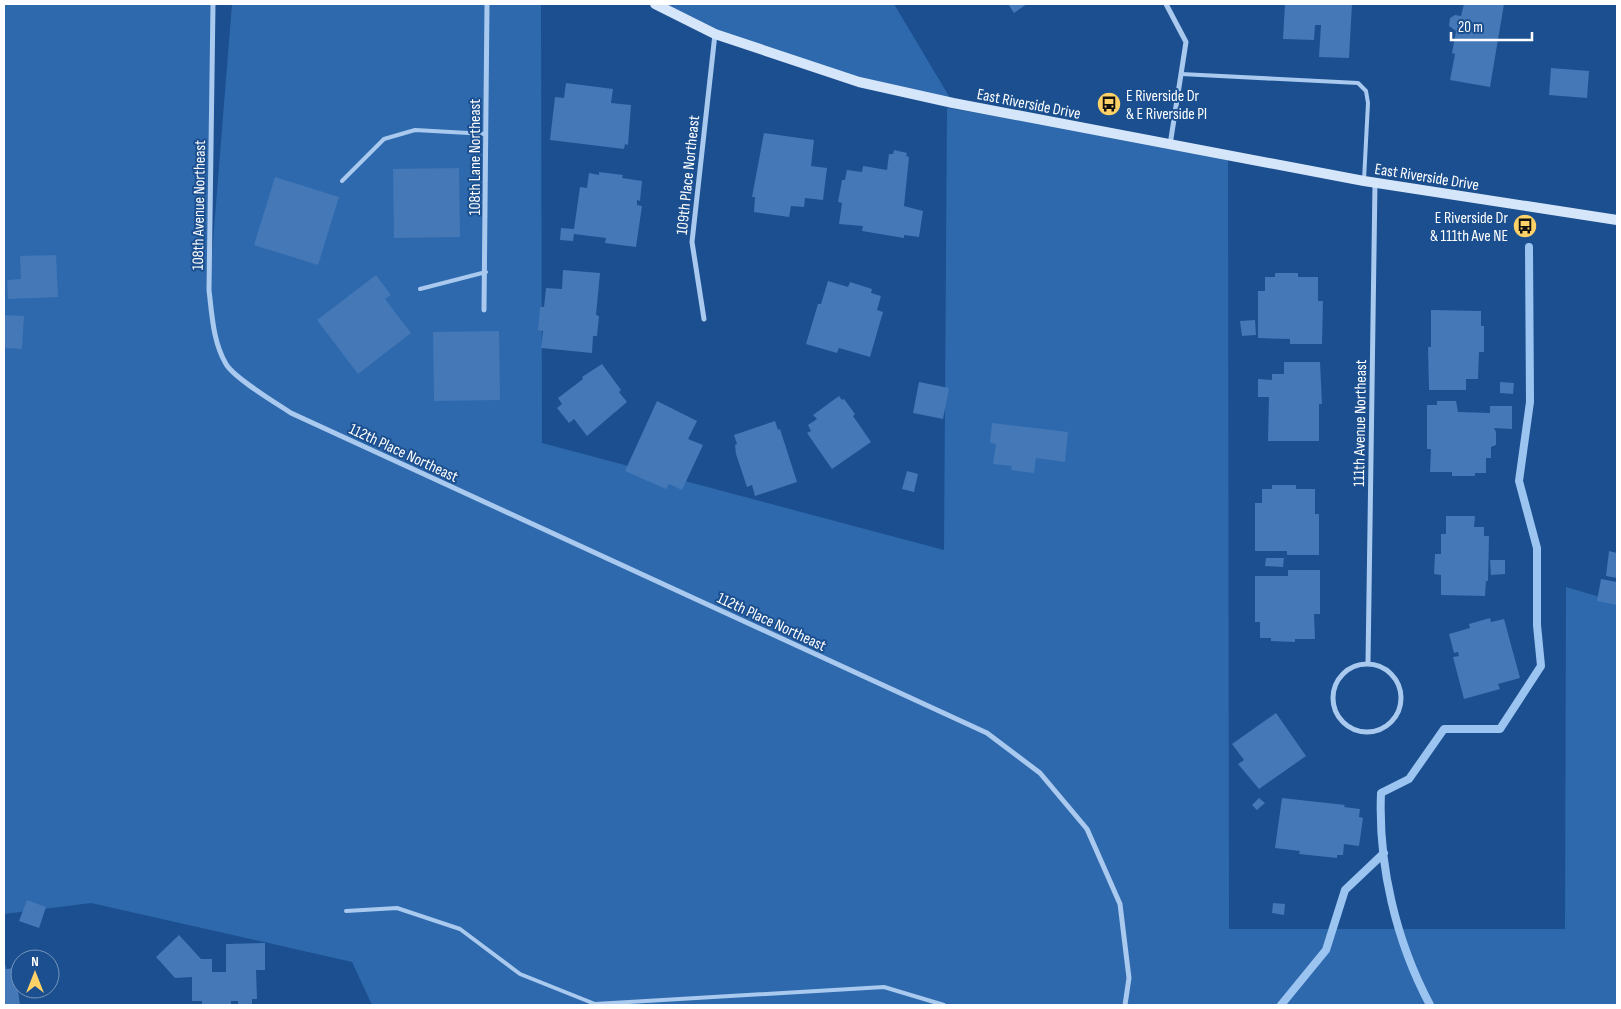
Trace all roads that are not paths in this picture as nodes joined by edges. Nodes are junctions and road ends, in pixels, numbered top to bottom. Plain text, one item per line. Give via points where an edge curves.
1 (212, 4) edge
2 (487, 4) edge
3 (656, 4) edge
4 (1166, 4) edge
5 (715, 34) junction
6 (1181, 74) junction
7 (486, 134) junction
8 (1170, 146) junction
9 (342, 181) dead end
10 (1369, 182) junction
11 (1617, 220) edge
12 (486, 272) junction
13 (420, 289) dead end
14 (484, 310) dead end
15 (704, 319) dead end
16 (256, 390) joint
17 (1368, 663) junction
18 (346, 911) dead end
19 (944, 1005) edge
20 (1125, 1005) edge

1 - 16 street, 108th Avenue Northeast via 209,290 213,330 227,366
2 - 7 street, 108th Lane Northeast
3 - 5 main road, East Riverside Drive
4 - 6 street via 1186,42
5 - 8 main road, East Riverside Drive via 859,82
5 - 15 street, 109th Place Northeast via 692,242
6 - 8 street
6 - 10 lane via 1358,83 1366,91 1368,103
7 - 9 lane via 415,130 384,139
7 - 12 street, 108th Lane Northeast
8 - 10 main road, East Riverside Drive
10 - 11 main road, East Riverside Drive
10 - 17 street, 111th Avenue Northeast
12 - 13 lane
12 - 14 street, 108th Lane Northeast
16 - 20 street, 112th Place Northeast via 290,413 987,733 1040,773 1087,828 1120,904 1129,978
17 - 17 street via 1345,671 1333,691 1333,703 1344,724 1367,732 1389,724 1401,704 1401,692 1390,671
18 - 19 lane via 396,908 460,929 520,974 595,1004 884,987

